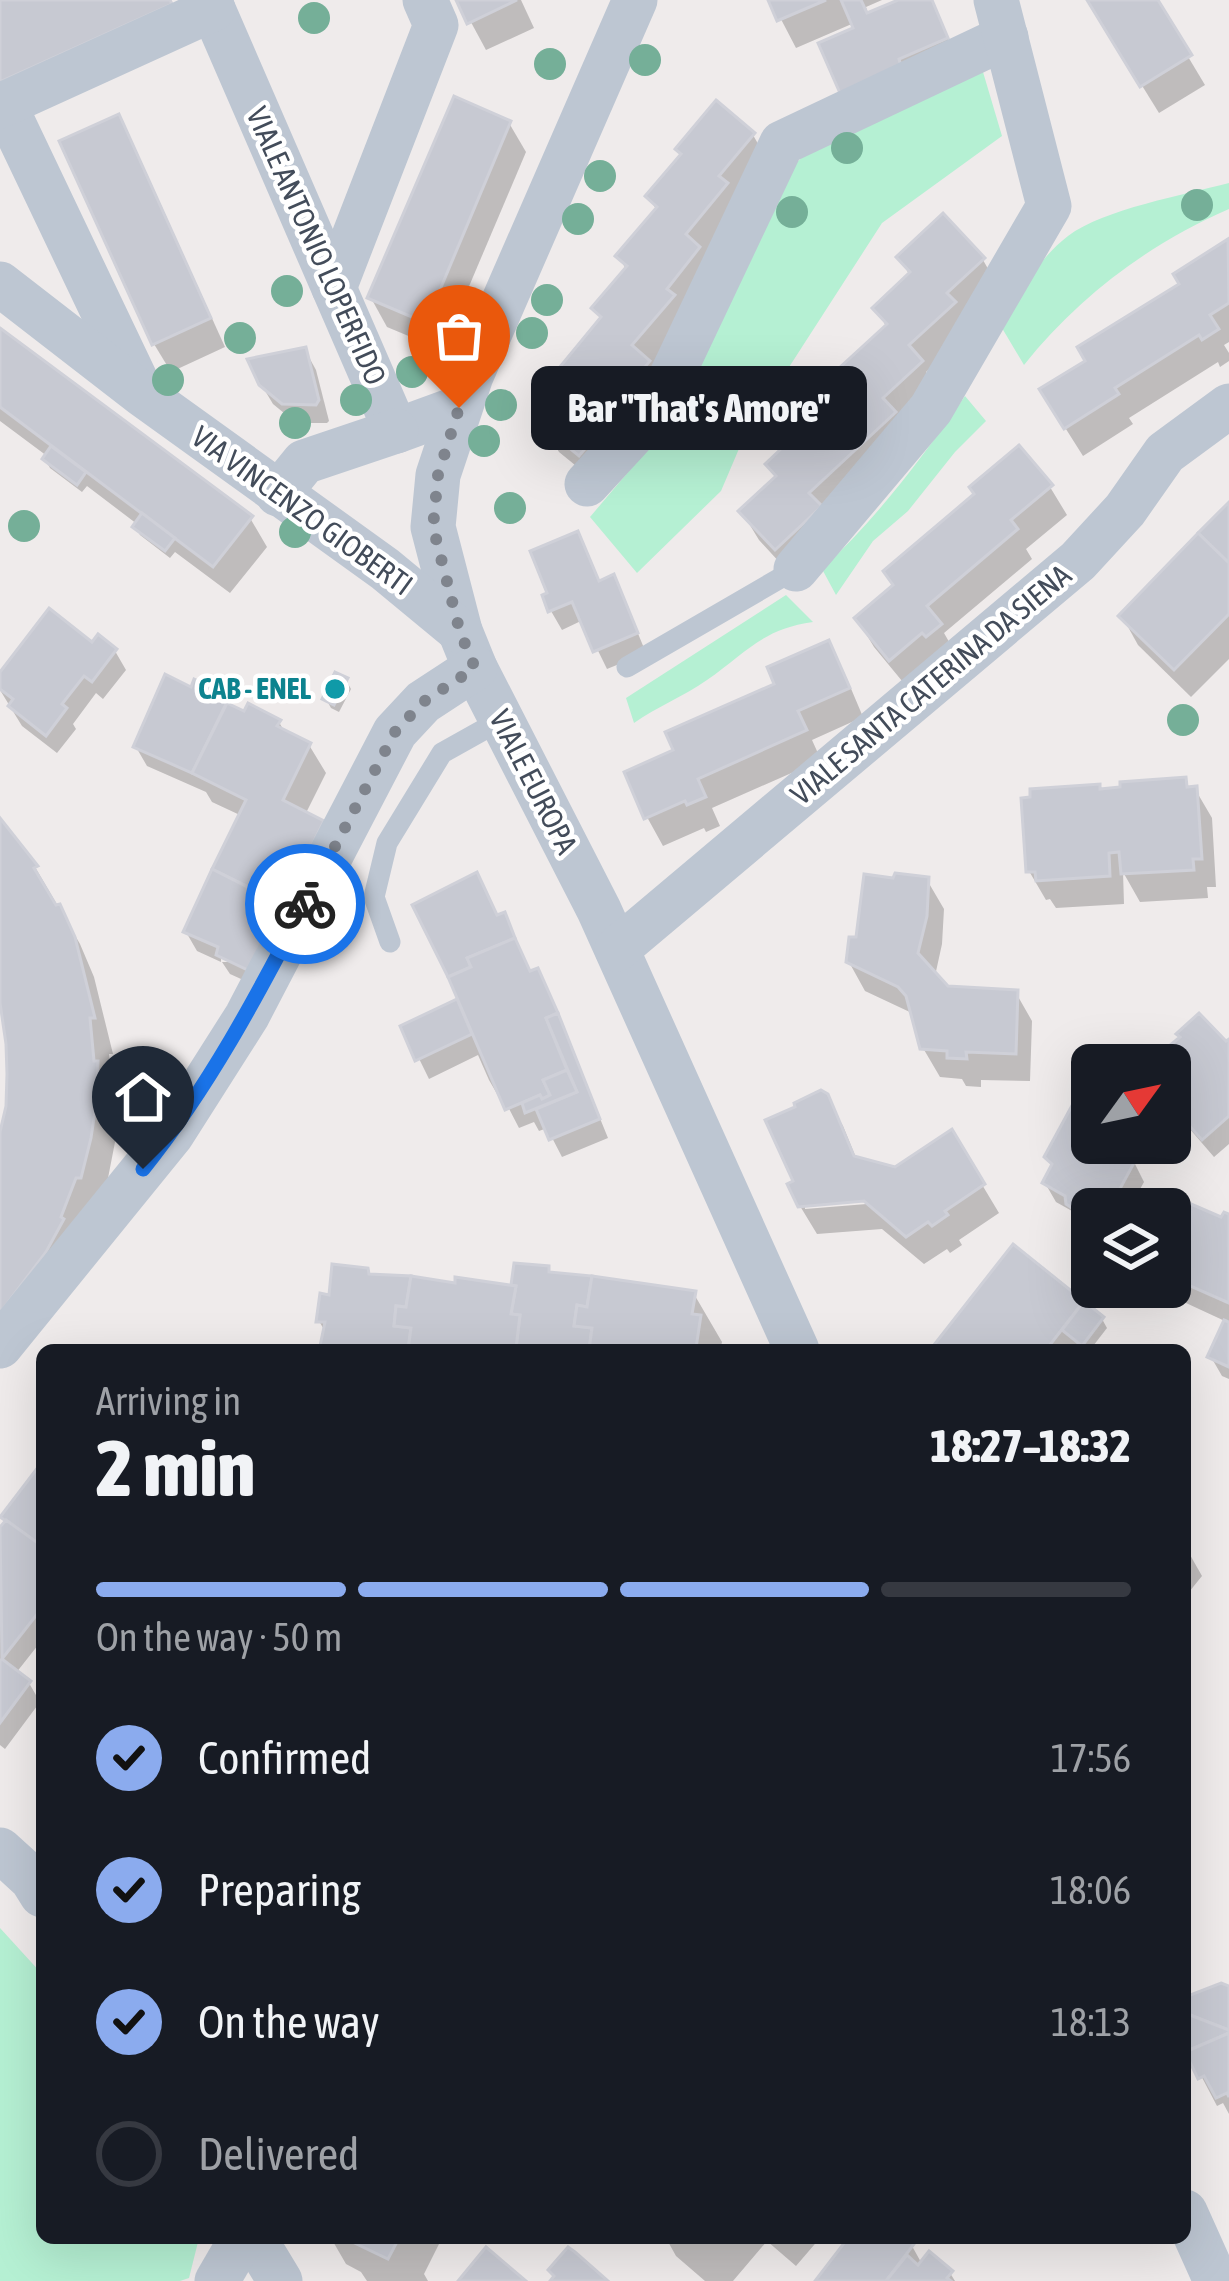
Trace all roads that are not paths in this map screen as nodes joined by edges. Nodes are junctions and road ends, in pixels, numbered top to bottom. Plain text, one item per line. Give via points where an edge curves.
1 (425, 0) edge
2 (635, 0) edge
3 (211, 4) edge
4 (1001, 19) edge
5 (2, 105) edge
6 (0, 284) edge
7 (334, 288) junction
8 (142, 394) junction
9 (1229, 406) edge
10 (459, 408) junction
11 (396, 430) junction
12 (587, 484) dead end
13 (278, 494) junction
14 (796, 569) joint
15 (468, 650) junction
16 (627, 667) dead end
17 (502, 720) junction
18 (390, 942) dead end
19 (617, 949) junction
20 (794, 1344) edge
21 (0, 1346) edge
22 (0, 1850) edge
23 (36, 1885) edge
24 (1191, 2225) edge
25 (239, 2244) edge
26 (258, 2244) edge
27 (217, 2281) edge
28 (280, 2281) edge
29 (1216, 2281) edge

1 - 7 street via 436,25
2 - 10 street, VIALE EUROPA
3 - 5 street
3 - 7 street, VIALE ANTONIO LOPERFIDO
4 - 12 street via 782,143 656,409
4 - 14 street via 1049,206 932,409
5 - 8 street, VIA VINCENZO GIOBERTI
6 - 8 street, VIA VINCENZO GIOBERTI
7 - 11 street, VIALE ANTONIO LOPERFIDO
8 - 13 street, VIA VINCENZO GIOBERTI
9 - 19 street, VIALE SANTA CATERINA DA SIENA via 1166,453 1078,561
10 - 11 street
10 - 15 street, VIALE EUROPA via 438,475 433,527
11 - 13 street via 304,462
13 - 15 street, VIA VINCENZO GIOBERTI via 385,569
14 - 16 lane
15 - 17 street, VIALE EUROPA
15 - 21 street via 395,732 247,1016 172,1133
17 - 18 lane via 442,753 387,843 374,897
17 - 19 street, VIALE EUROPA
19 - 20 street, VIALE EUROPA
22 - 23 street
24 - 29 street
25 - 27 street
26 - 28 street

